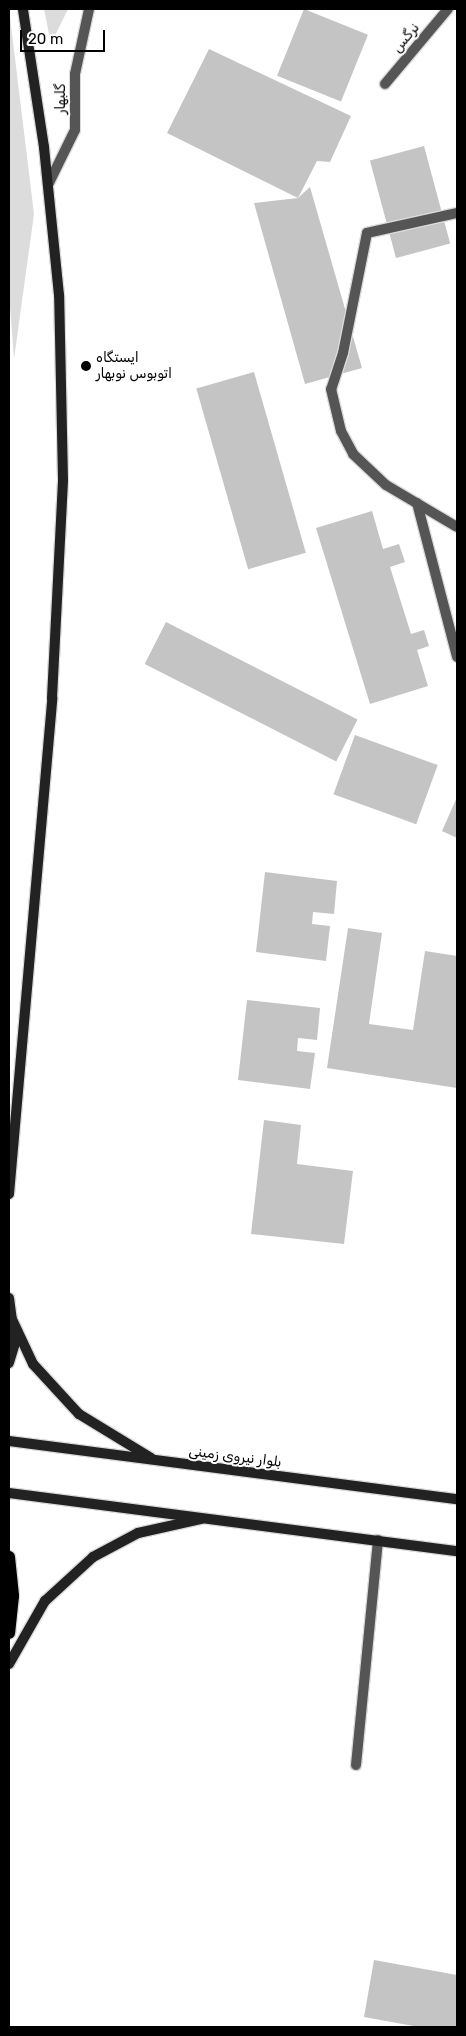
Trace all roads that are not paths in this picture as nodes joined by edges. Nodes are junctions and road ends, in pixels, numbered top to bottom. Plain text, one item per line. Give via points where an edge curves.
1 (23, 9) edge
2 (89, 9) edge
3 (448, 9) edge
4 (385, 84) dead end
5 (48, 185) junction
6 (457, 213) edge
7 (417, 503) junction
8 (457, 526) edge
9 (457, 657) edge
10 (9, 1194) edge
11 (9, 1298) edge
12 (11, 1317) junction
13 (9, 1363) edge
14 (9, 1441) edge
15 (154, 1460) junction
16 (9, 1493) edge
17 (457, 1499) edge
18 (209, 1517) junction
19 (378, 1540) junction
20 (457, 1551) edge
21 (9, 1557) edge
22 (9, 1633) edge
23 (9, 1664) edge
24 (356, 1765) dead end

1 - 5 main road
2 - 5 street, گلبهار via 75,74 75,130
3 - 4 street, نرگس
5 - 10 main road via 58,295 62,480 52,698
6 - 7 street via 367,233 343,353 331,389 353,454 386,485
7 - 8 street
7 - 9 street
11 - 12 main road
12 - 13 main road via 15,1343
12 - 15 main road via 33,1364 80,1414
14 - 15 main road, بلوار نیروی زمینی
15 - 17 main road, بلوار نیروی زمینی
16 - 18 main road
18 - 19 main road
18 - 23 main road via 138,1532 93,1558 45,1601
19 - 20 main road
19 - 24 street
21 - 22 main road via 13,1596

